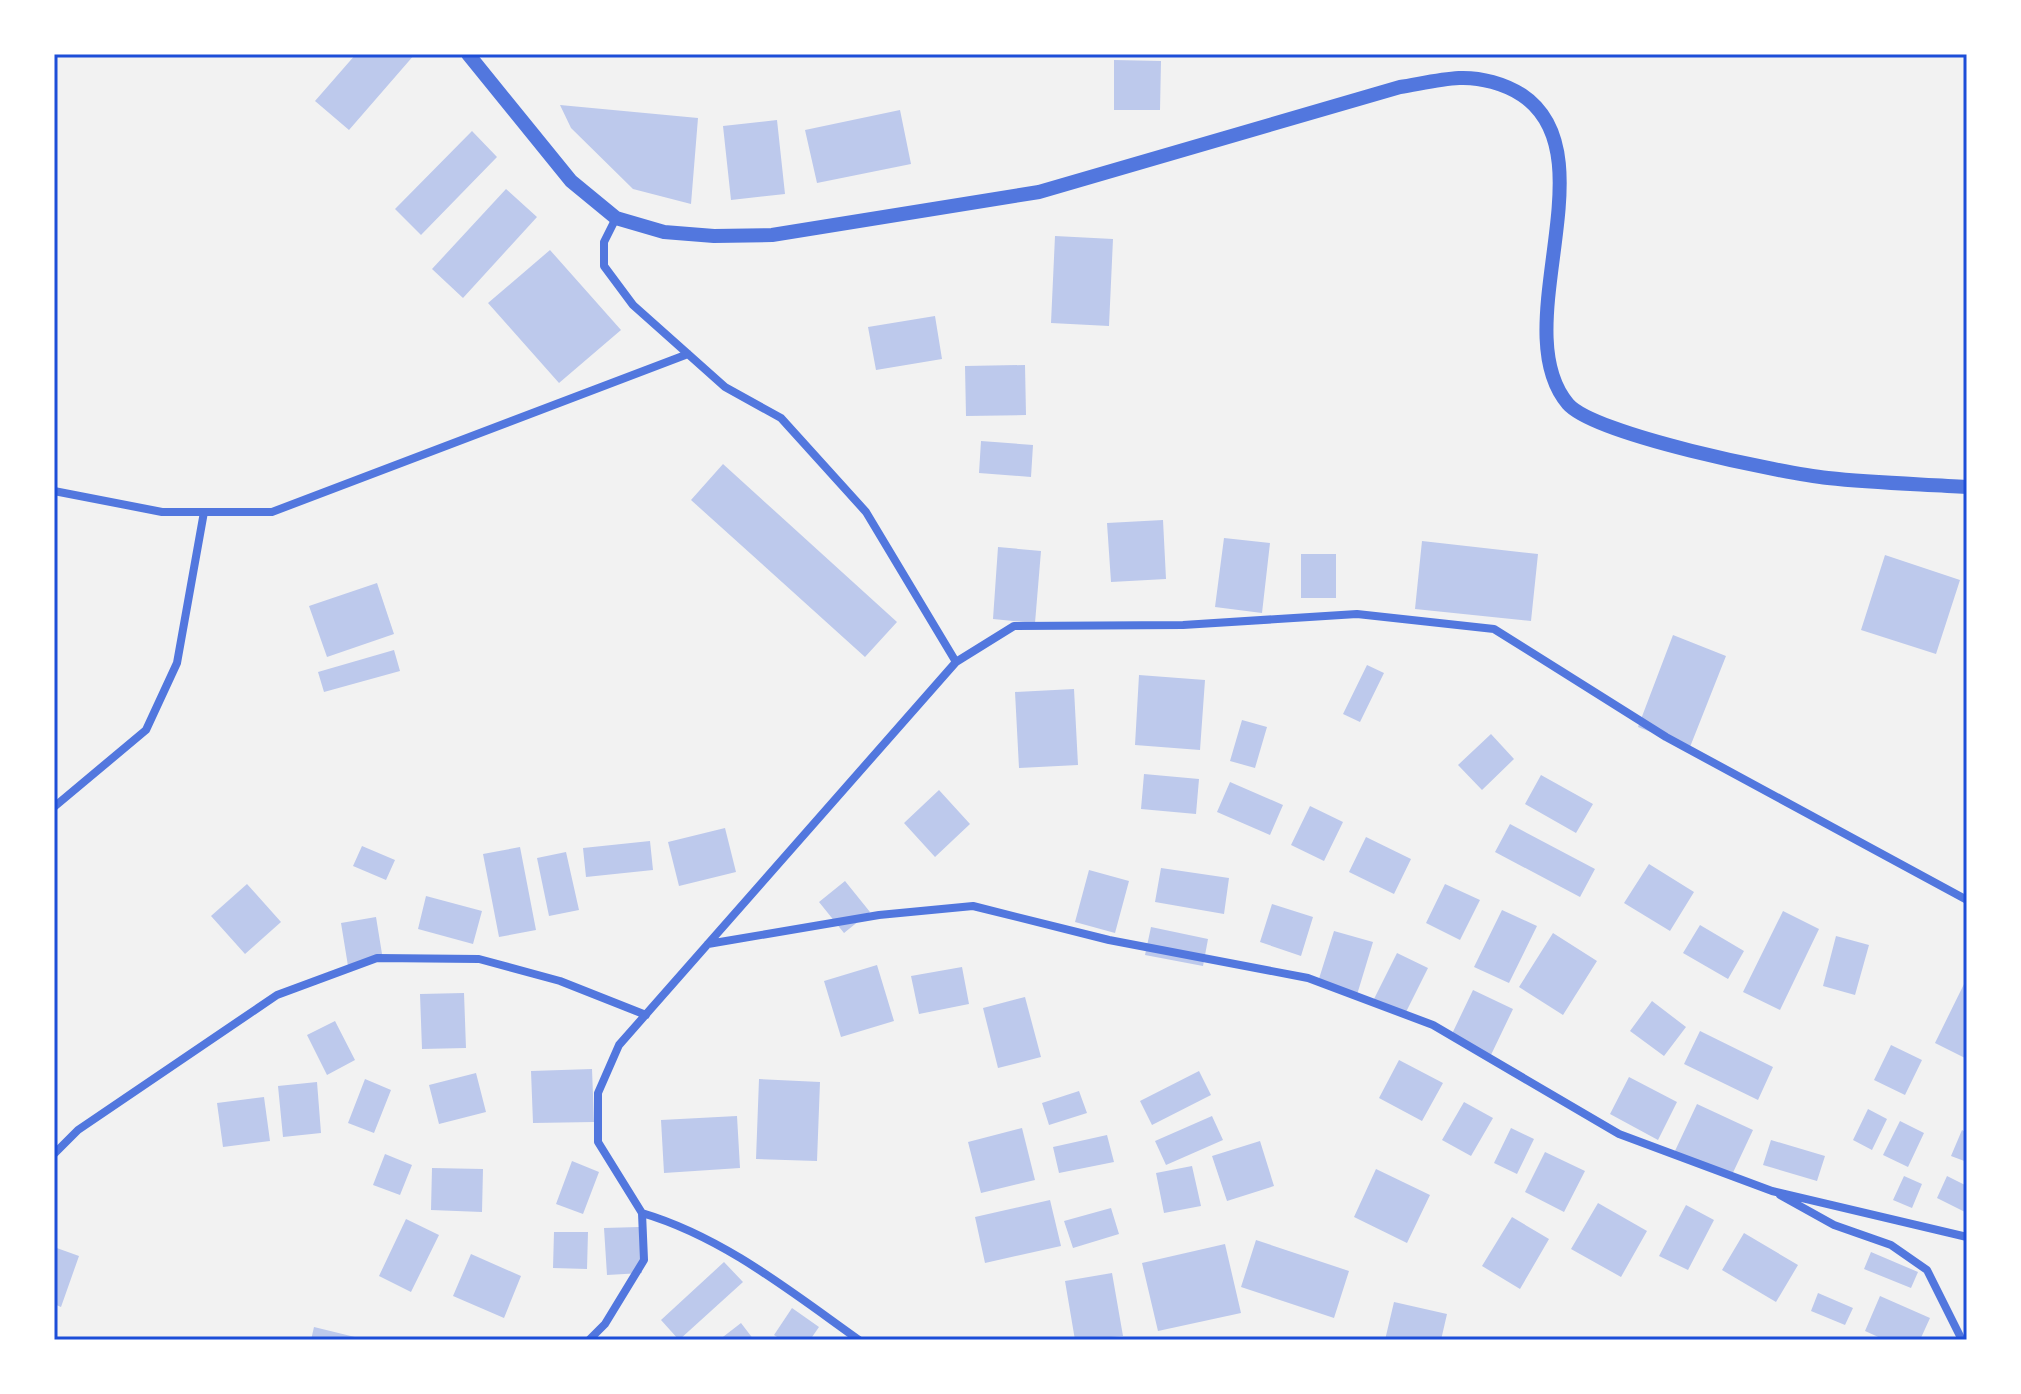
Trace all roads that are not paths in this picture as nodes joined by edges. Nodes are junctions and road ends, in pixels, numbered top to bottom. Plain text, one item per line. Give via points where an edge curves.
1 (468, 54) edge
2 (616, 218) junction
3 (688, 354) junction
4 (1967, 487) edge
5 (54, 491) edge
6 (204, 512) junction
7 (956, 662) junction
8 (54, 807) edge
9 (1967, 900) edge
10 (707, 945) junction
11 (646, 1015) junction
12 (54, 1154) edge
13 (1772, 1191) junction
14 (642, 1213) junction
15 (1967, 1237) edge
16 (589, 1340) edge
17 (859, 1340) edge
18 (1962, 1340) edge

1 - 2 street via 571,181
2 - 3 street via 604,242 604,266 633,305
2 - 4 street via 664,232 772,235 1039,192 1400,87 1461,78 1507,85 1537,105 1556,143 1559,202 1548,360 1570,406 1606,426 1812,475
3 - 6 street via 272,512
3 - 7 street via 725,387 781,418 866,512
5 - 6 street via 162,512
6 - 8 street via 177,663 146,730
7 - 9 street via 1014,626 1183,625 1357,614 1494,629 1666,737
7 - 10 street
10 - 11 street
10 - 13 street via 879,915 973,906 1109,940 1308,978 1433,1025 1619,1134
11 - 12 street via 560,981 479,959 377,958 277,995 78,1130
11 - 14 street via 619,1045 598,1093 598,1142
13 - 15 street
13 - 18 street via 1834,1225 1891,1245 1927,1270
14 - 16 street via 644,1260 605,1324
14 - 17 street via 697,1233

